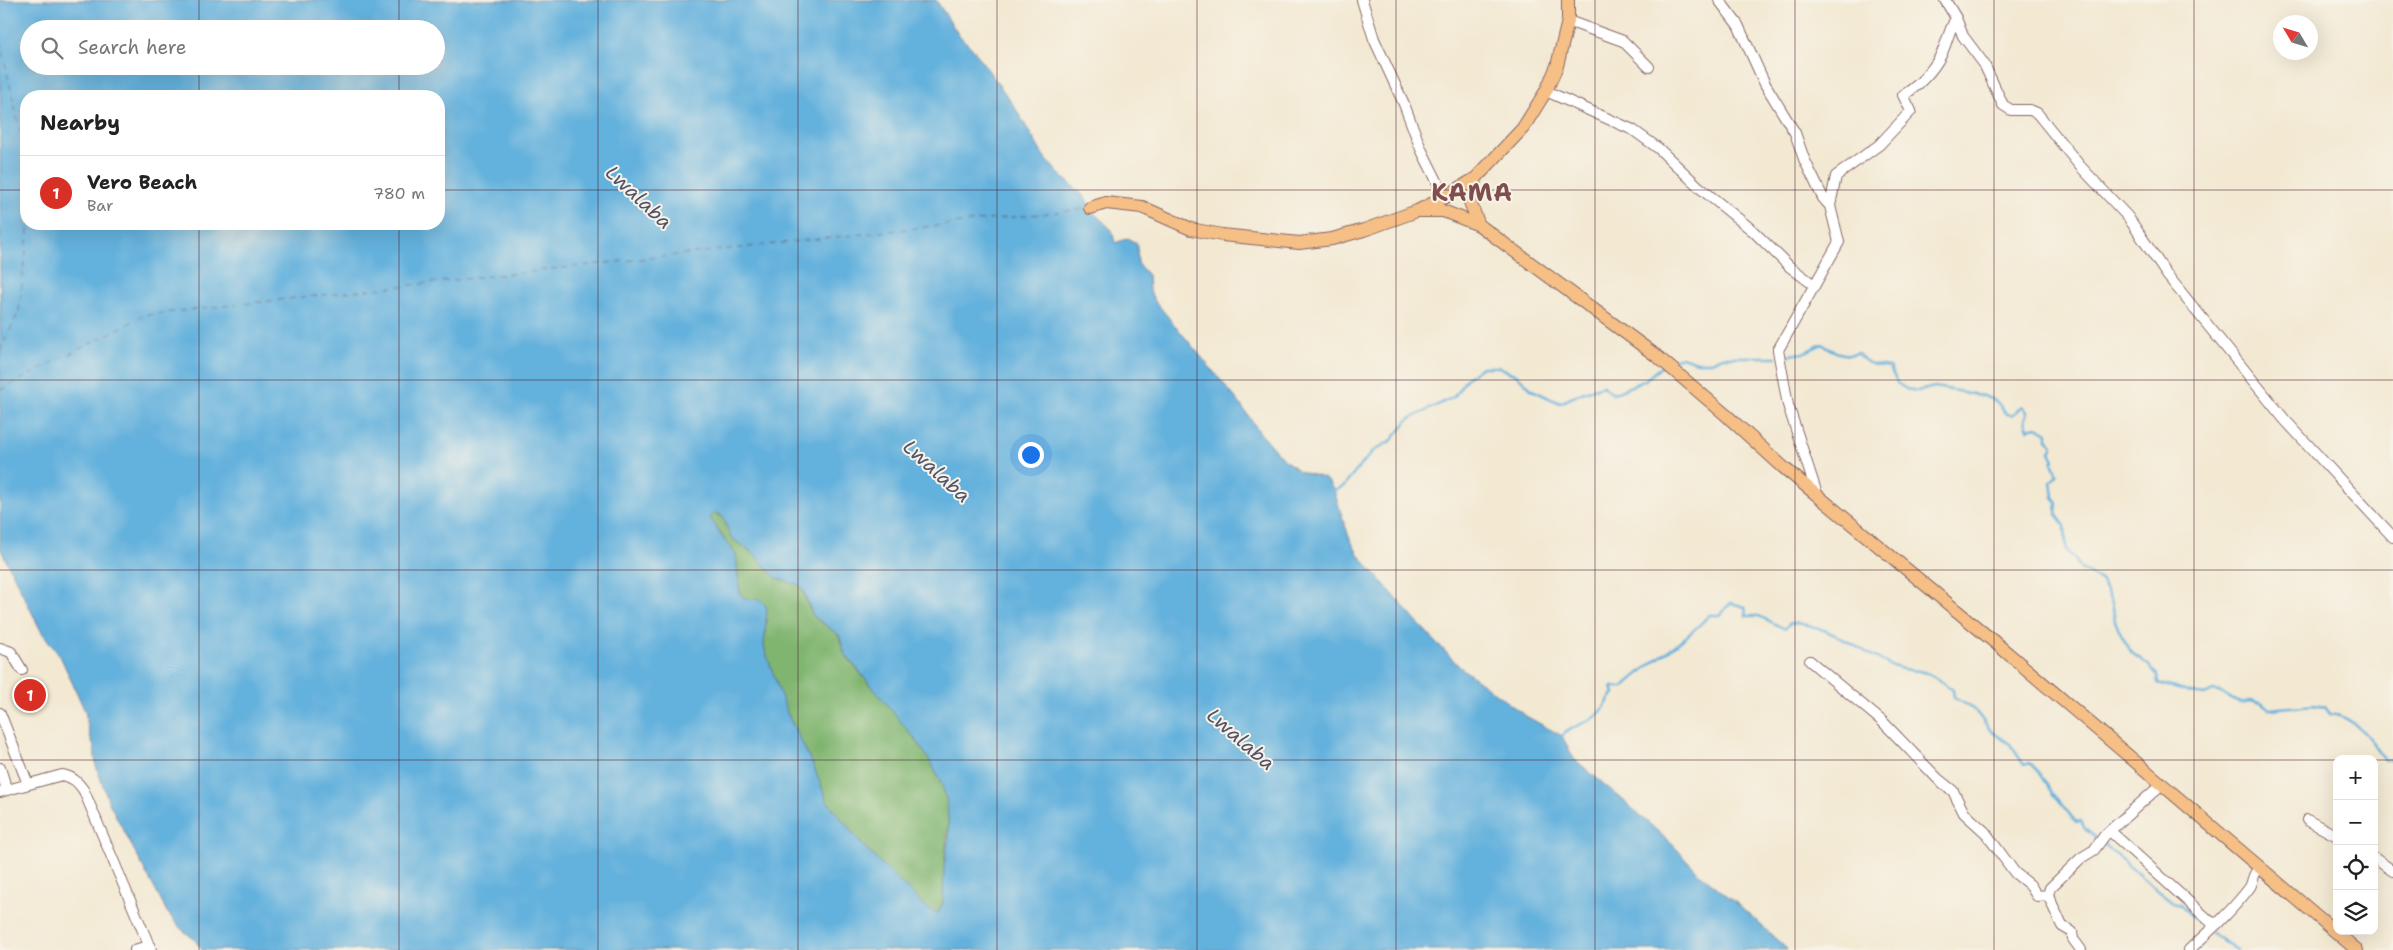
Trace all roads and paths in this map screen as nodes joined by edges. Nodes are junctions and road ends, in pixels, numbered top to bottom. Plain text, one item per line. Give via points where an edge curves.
1 (1362, 0) edge
2 (1568, 0) edge
3 (1719, 0) edge
4 (1945, 0) edge
5 (1956, 18) junction
6 (1568, 21) junction
7 (1649, 66) dead end
8 (1546, 91) junction
9 (1476, 178) junction
10 (1445, 197) junction
11 (1830, 206) junction
12 (1090, 208) dead end
13 (1416, 211) junction
14 (1479, 225) junction
15 (1814, 285) junction
16 (1817, 494) junction
17 (2393, 537) edge
18 (0, 648) edge
19 (1810, 661) dead end
20 (22, 670) dead end
21 (0, 713) edge
22 (0, 768) edge
23 (28, 784) junction
24 (2162, 784) junction
25 (3, 791) edge
26 (2307, 820) dead end
27 (2110, 831) junction
28 (2333, 834) edge
29 (2378, 861) edge
30 (2260, 866) junction
31 (2393, 871) edge
32 (2048, 895) junction
33 (2219, 922) junction
34 (150, 948) edge
35 (135, 950) edge
36 (2081, 950) edge
37 (2190, 950) edge
38 (2357, 950) edge

1 - 10 street via 1374,39 1404,104 1420,149
2 - 6 main road
3 - 11 street via 1738,26 1765,84 1796,135 1822,198
4 - 5 street
5 - 11 street via 1940,58 1913,89 1903,95 1912,111 1879,145 1836,176
5 - 17 street via 1962,36 1984,64 2003,105 2011,110 2038,113 2080,166 2128,217 2167,276 2285,420
6 - 7 street via 1623,41
6 - 8 main road
8 - 9 main road via 1523,128
8 - 15 street via 1633,130 1658,148 1777,256
9 - 10 main road
9 - 14 main road via 1470,202
10 - 13 main road
11 - 15 street via 1838,244
12 - 13 main road via 1106,203 1142,207 1191,229 1298,243 1332,239
13 - 14 main road via 1443,211
14 - 16 main road via 1658,357
15 - 16 street via 1778,350 1788,405
16 - 24 main road
18 - 20 street via 11,652
19 - 32 street via 1883,722 1938,779 1955,792 1964,813 1985,832 2035,895
21 - 23 street
22 - 25 street
23 - 25 street
23 - 34 street via 62,775 78,782
24 - 27 street
24 - 30 main road
26 - 28 street
27 - 32 street via 2094,850 2050,888
27 - 33 street via 2205,918 2212,923
29 - 31 street
30 - 33 street via 2250,880 2250,886
30 - 38 main road
32 - 36 street via 2062,926 2072,932
33 - 37 street
34 - 35 street

